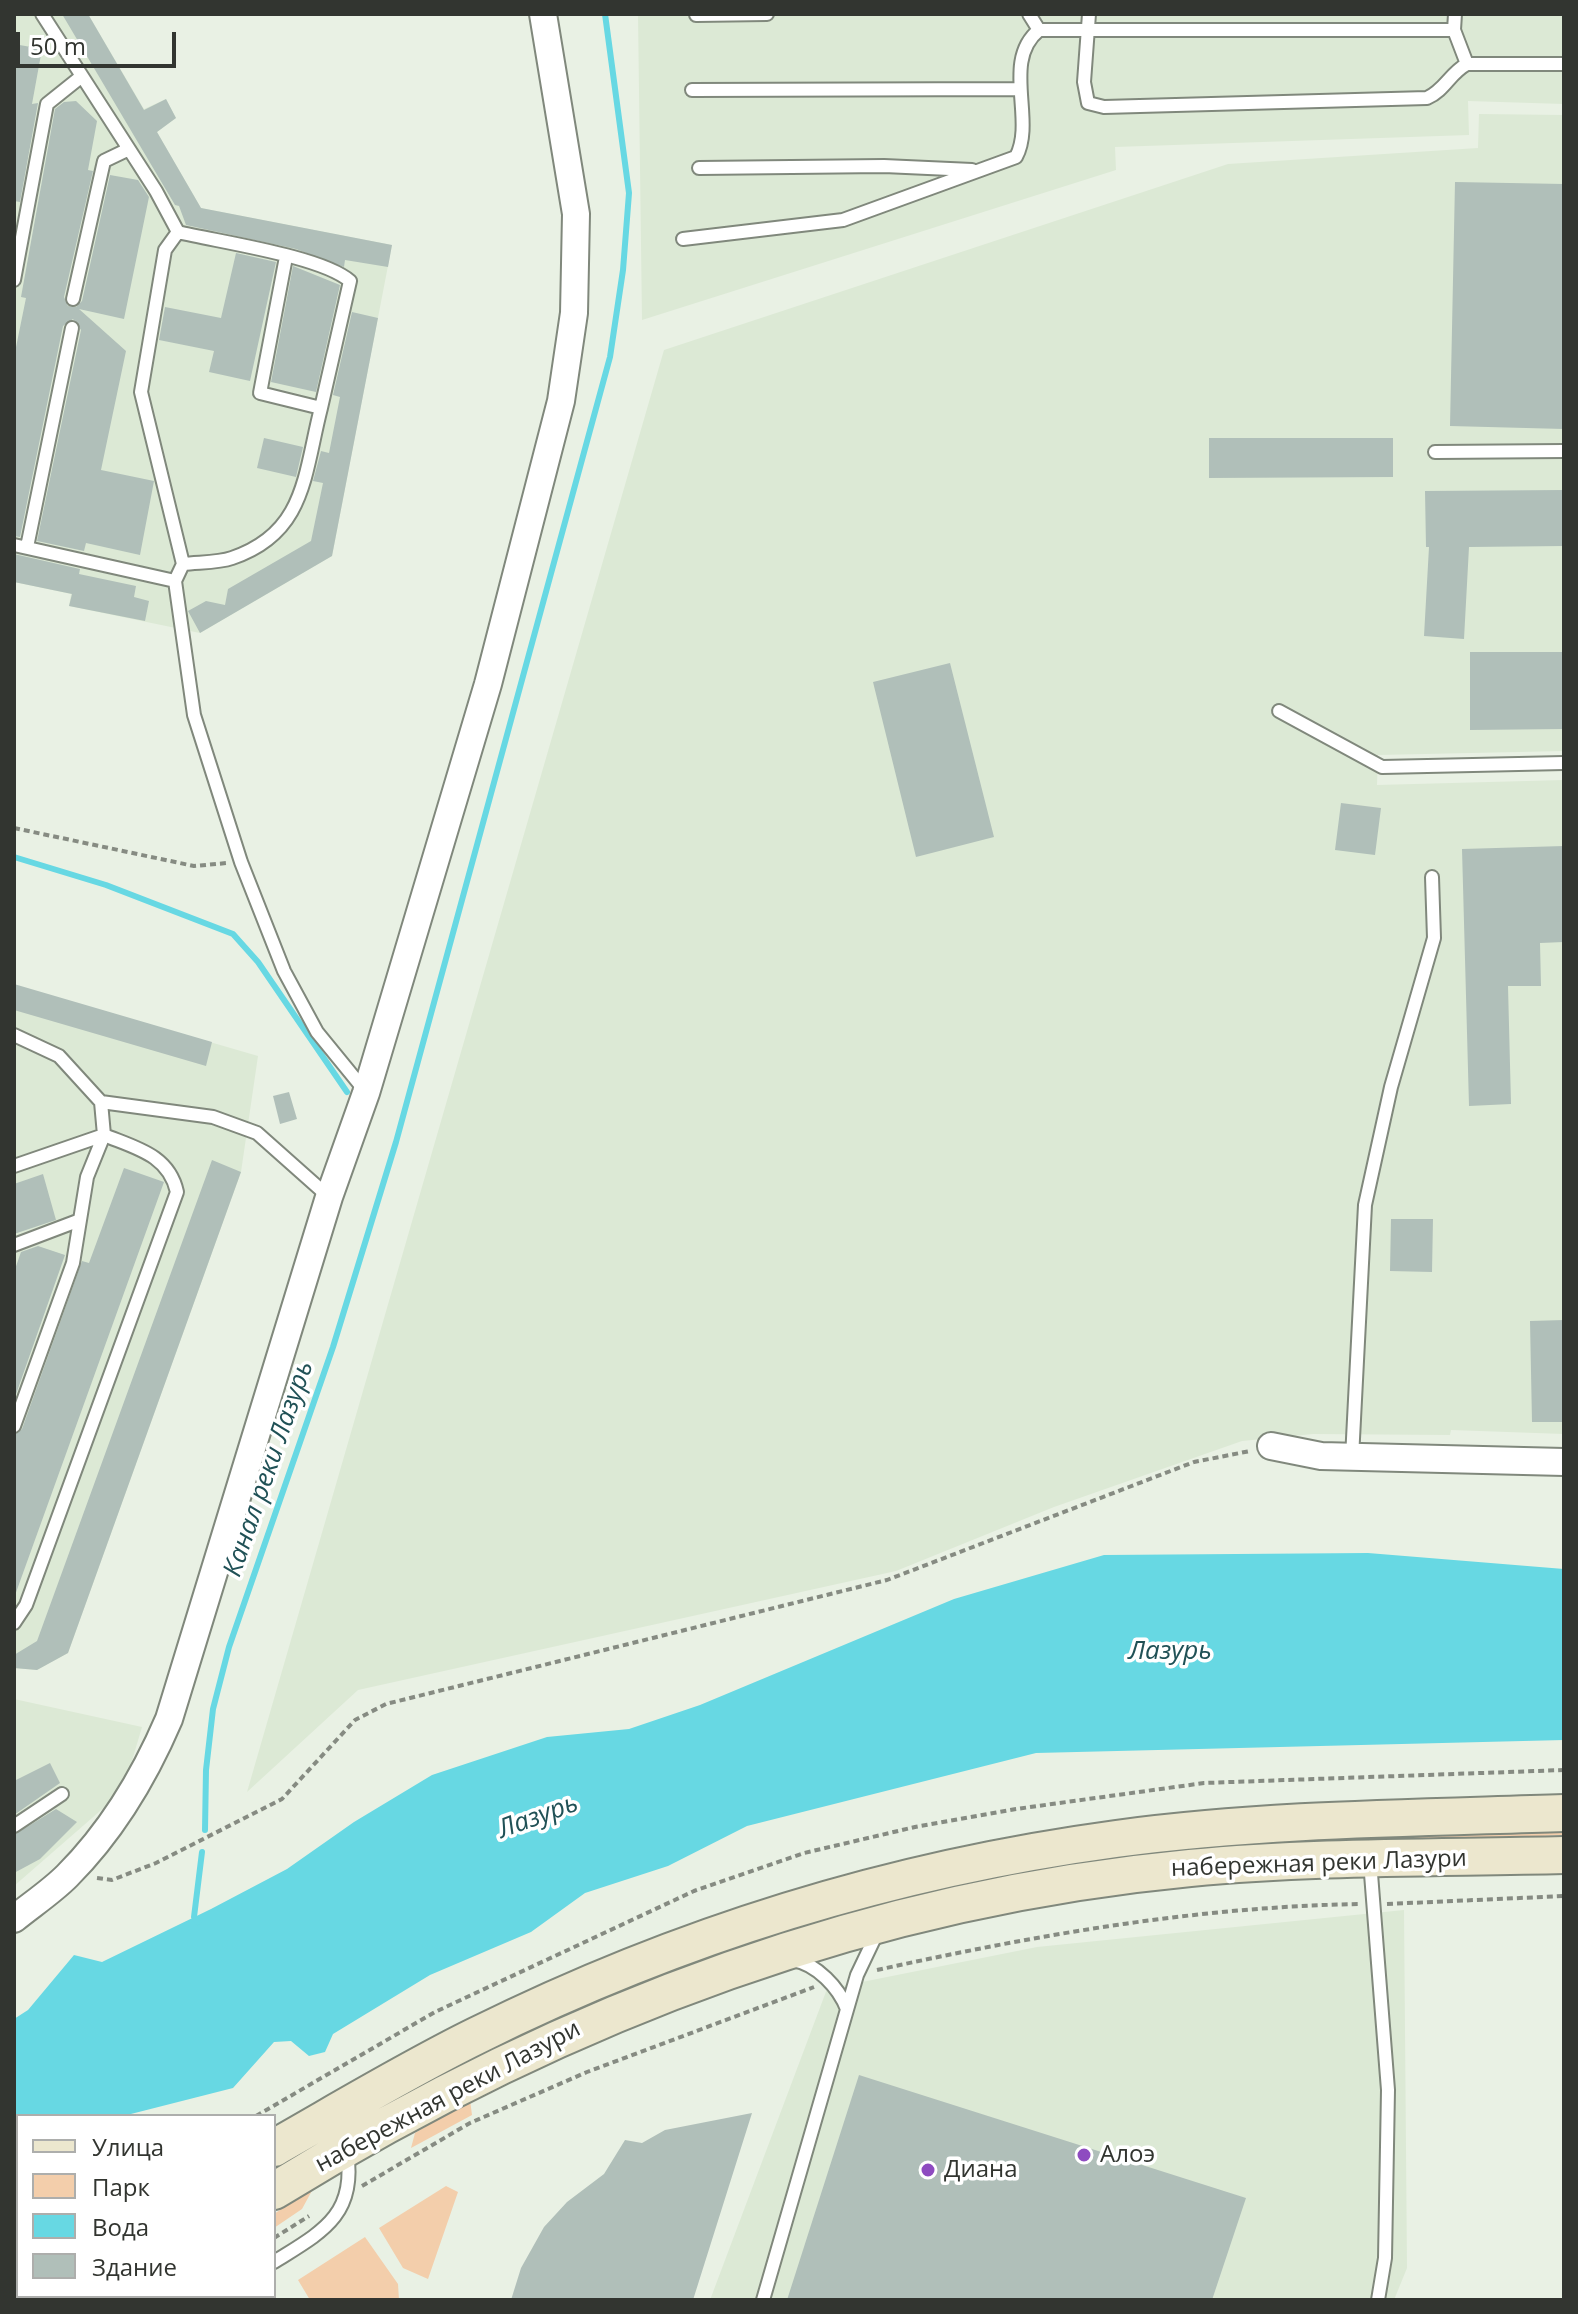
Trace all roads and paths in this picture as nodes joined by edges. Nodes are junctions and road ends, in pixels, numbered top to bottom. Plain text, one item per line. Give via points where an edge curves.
1 (42, 14) edge
2 (543, 14) edge
3 (767, 14) edge
4 (1029, 14) edge
5 (1089, 14) edge
6 (1455, 14) edge
7 (696, 15) edge
8 (1039, 30) junction
9 (1088, 30) junction
10 (1454, 30) junction
11 (1467, 64) junction
12 (1564, 64) edge
13 (82, 76) junction
14 (1020, 89) junction
15 (692, 90) dead end
16 (129, 149) junction
17 (699, 168) dead end
18 (979, 171) junction
19 (178, 232) junction
20 (683, 239) dead end
21 (286, 257) junction
22 (14, 280) edge
23 (73, 299) dead end
24 (72, 328) dead end
25 (321, 408) junction
26 (1564, 451) edge
27 (1435, 452) dead end
28 (21, 546) edge
29 (183, 564) junction
30 (175, 581) junction
31 (1279, 711) dead end
32 (1564, 763) edge
33 (14, 828) edge
34 (241, 862) junction
35 (1432, 877) dead end
36 (14, 1035) edge
37 (366, 1093) junction
38 (101, 1102) junction
39 (104, 1135) junction
40 (14, 1166) edge
41 (329, 1197) junction
42 (80, 1220) junction
43 (14, 1245) edge
44 (14, 1426) edge
45 (1271, 1446) joint
46 (1352, 1458) junction
47 (1564, 1462) edge
48 (14, 1623) edge
49 (62, 1794) dead end
50 (1564, 1813) edge
51 (14, 1826) edge
52 (1564, 1855) edge
53 (1370, 1861) junction
54 (68, 1875) junction
55 (1564, 1896) edge
56 (1375, 1904) junction
57 (14, 1919) edge
58 (882, 1922) junction
59 (771, 1954) junction
60 (857, 1975) junction
61 (828, 1981) junction
62 (846, 2015) junction
63 (352, 2130) junction
64 (283, 2142) edge
65 (312, 2168) junction
66 (276, 2190) edge
67 (343, 2197) junction
68 (276, 2237) edge
69 (276, 2261) edge
70 (763, 2300) edge
71 (1378, 2300) edge

1 - 13 lane
2 - 37 street via 576,214 574,313 561,401 488,684
3 - 7 lane
4 - 8 lane
5 - 9 lane
6 - 10 lane
8 - 9 lane
8 - 14 lane via 1027,39
9 - 10 lane
9 - 11 lane via 1088,103 1104,107 1427,98
10 - 11 lane
11 - 12 lane
13 - 16 lane
13 - 22 lane via 47,104
14 - 15 lane
14 - 18 lane via 1023,145 1016,157
16 - 19 lane
16 - 23 lane via 104,161
17 - 18 lane
18 - 20 lane via 843,220
19 - 21 lane
19 - 29 lane via 165,250 141,392
21 - 25 lane via 338,270 350,281
21 - 25 lane via 260,393
24 - 28 lane
25 - 29 lane via 294,513 286,523 232,558
26 - 27 lane
28 - 30 lane
29 - 30 lane
30 - 34 lane via 194,715
31 - 32 lane via 1382,767
33 - 34 path via 194,866
34 - 37 lane via 284,971 317,1032
35 - 46 lane via 1434,938 1391,1087 1365,1205
36 - 38 lane via 59,1056
37 - 41 street
38 - 39 lane
38 - 41 lane via 213,1117 257,1133
39 - 40 lane
39 - 42 lane via 87,1177
39 - 48 lane via 155,1156 173,1174 177,1192 26,1605
41 - 54 street via 169,1719 135,1788
42 - 43 lane
42 - 44 lane via 73,1263
45 - 46 street
45 - 54 path via 1194,1462 887,1580 386,1704 355,1720 282,1799 112,1880
46 - 47 street
49 - 51 lane
50 - 63 main road, набережная реки Лазури via 1189,1830 1042,1850 896,1881 741,1926 613,1974 478,2035
52 - 53 main road, набережная реки Лазури
53 - 56 lane
53 - 58 main road, набережная реки Лазури via 1304,1860 1149,1872 1034,1889
54 - 57 street
55 - 56 path
56 - 60 path via 1284,1906 1135,1920
56 - 71 lane via 1388,2090 1385,2258
58 - 59 main road, набережная реки Лазури
58 - 60 lane
59 - 61 lane via 801,1962
59 - 63 main road, набережная реки Лазури via 557,2037
60 - 62 lane
61 - 62 lane
61 - 67 path via 587,2072 470,2123
62 - 70 lane
63 - 64 main road, набережная реки Лазури
63 - 65 main road, набережная реки Лазури
63 - 67 lane via 351,2177
64 - 65 main road via 303,2139 313,2149
65 - 66 main road, набережная реки Лазури
67 - 68 path
67 - 69 lane via 330,2227

